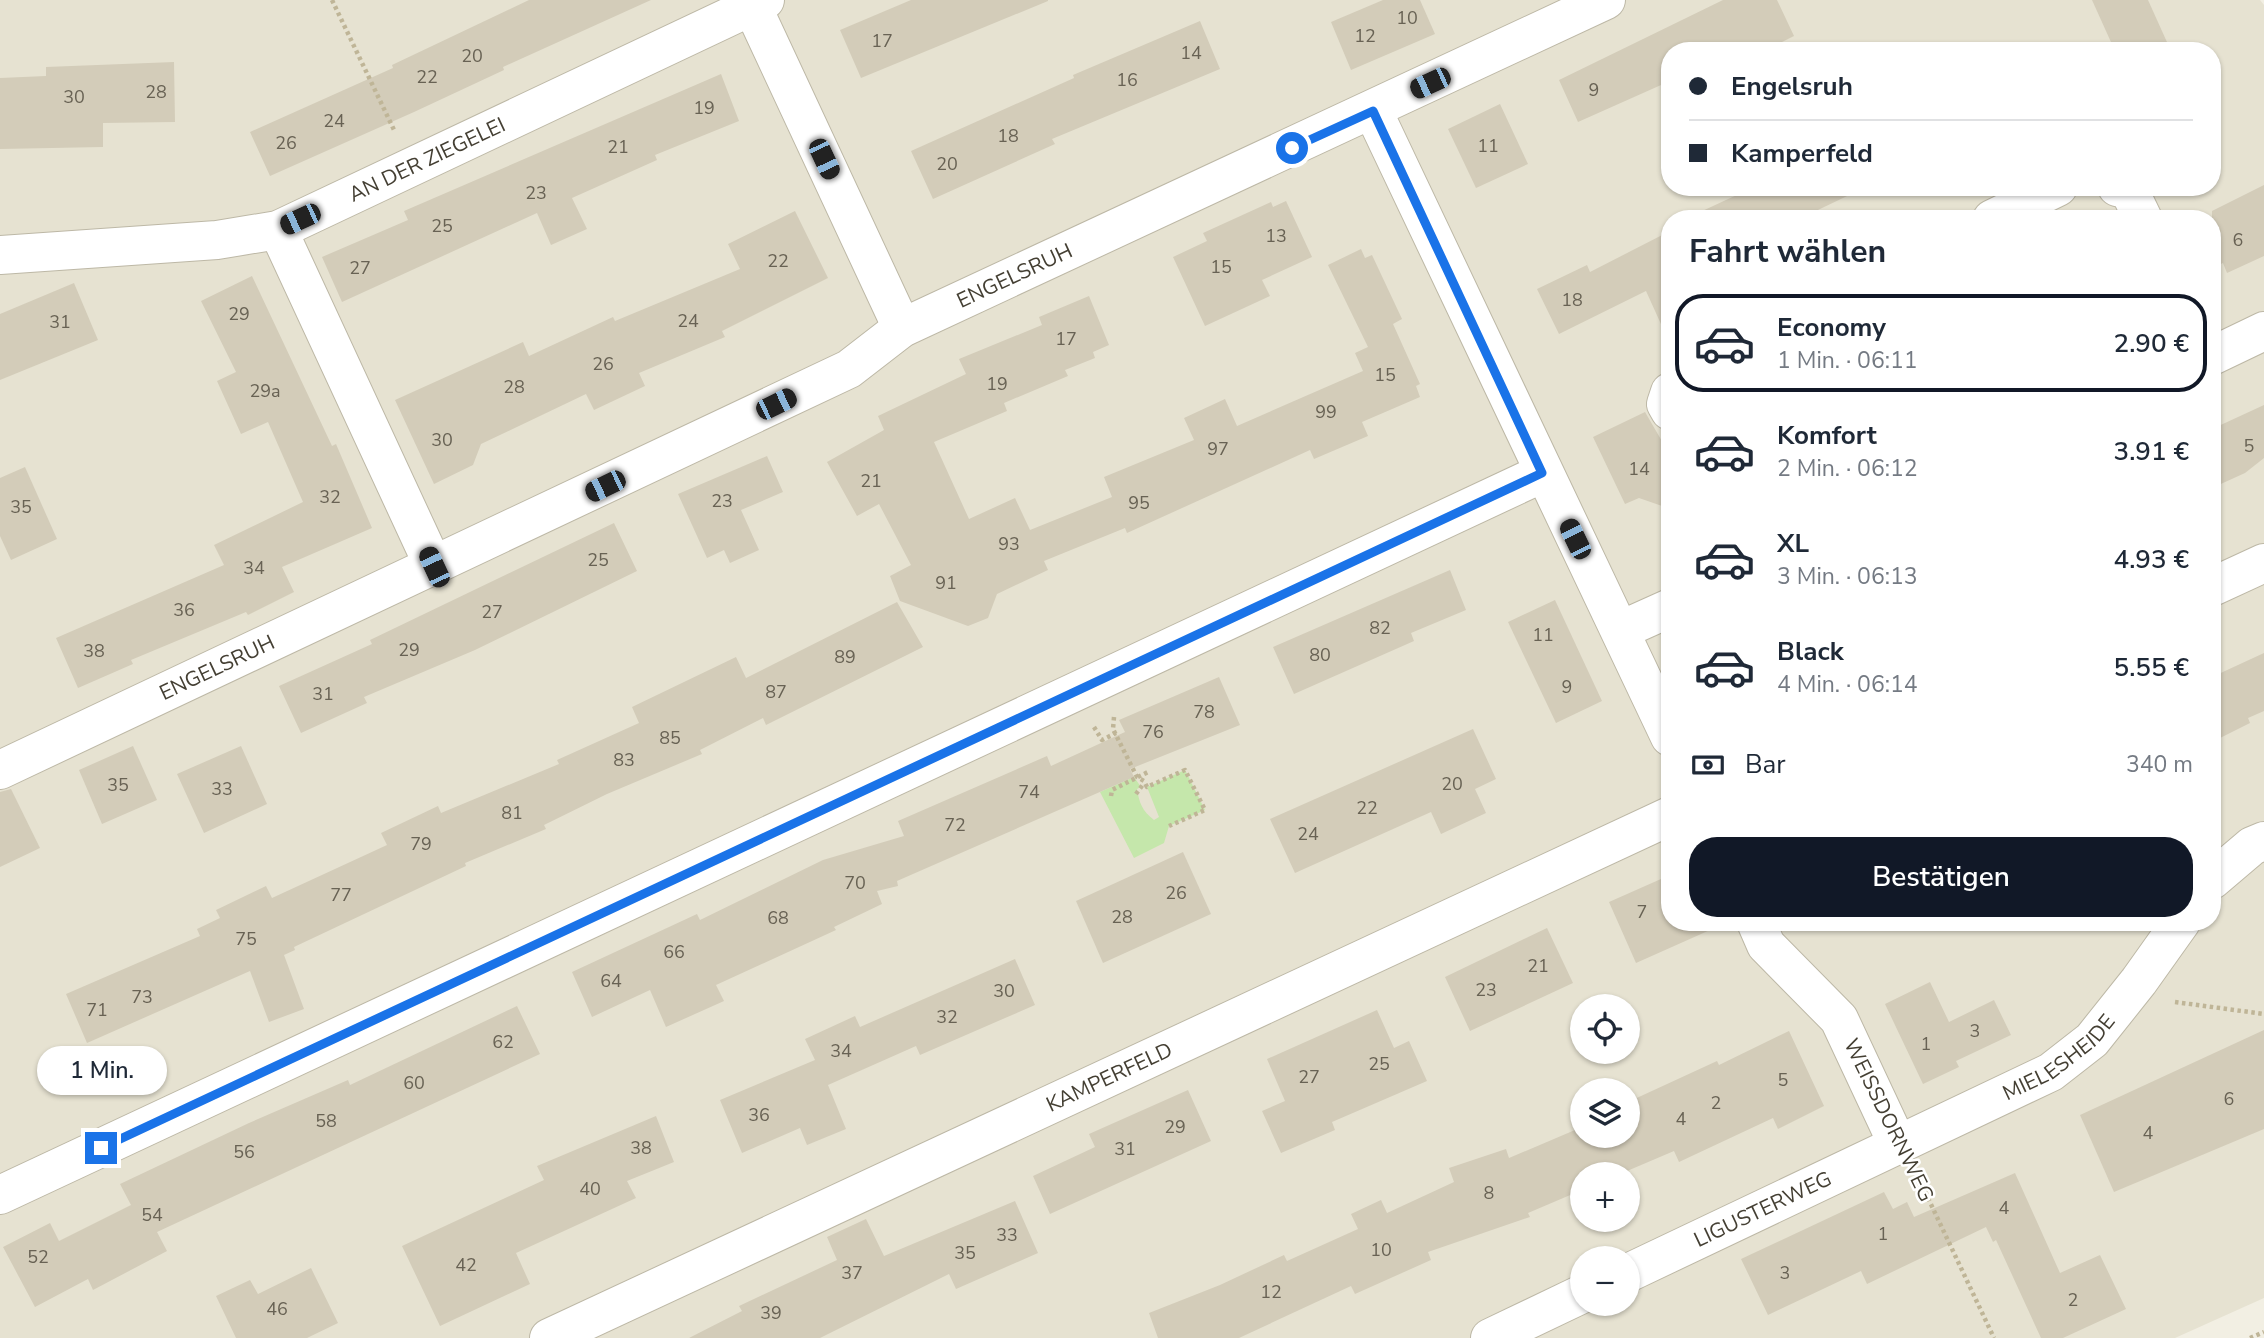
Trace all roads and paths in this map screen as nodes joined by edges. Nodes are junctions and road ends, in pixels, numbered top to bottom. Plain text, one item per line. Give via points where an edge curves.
1 (332, 0) edge
2 (1606, 0) edge
3 (759, 3) edge
4 (1373, 111) junction
5 (400, 144) dead end
6 (2039, 196) edge
7 (2011, 210) edge
8 (278, 230) junction
9 (0, 255) edge
10 (902, 328) junction
11 (2264, 331) edge
12 (2221, 352) edge
13 (1542, 473) junction
14 (2264, 563) edge
15 (434, 567) junction
16 (2221, 583) edge
17 (1661, 612) edge
18 (1621, 630) junction
19 (1116, 713) dead end
20 (1661, 717) edge
21 (0, 770) edge
22 (1150, 771) dead end
23 (1137, 777) junction
24 (1145, 783) junction
25 (1136, 794) dead end
26 (1111, 796) dead end
27 (1661, 820) edge
28 (1169, 826) dead end
29 (2264, 841) edge
30 (2221, 872) edge
31 (1760, 931) edge
32 (2175, 931) edge
33 (2164, 1000) dead end
34 (2264, 1014) edge
35 (1898, 1145) junction
36 (0, 1195) edge
37 (1640, 1267) edge
38 (1570, 1300) edge
39 (2264, 1332) edge
40 (549, 1338) edge
41 (1490, 1338) edge
42 (1994, 1338) edge
43 (2250, 1338) edge

1 - 5 path
2 - 4 street, ENGELSRUH
3 - 8 street, AN DER ZIEGELEI
3 - 10 street, AN DER ZIEGELEI
4 - 10 street, ENGELSRUH
4 - 13 street
6 - 7 street
8 - 9 street, AN DER ZIEGELEI via 223,240
8 - 15 street
10 - 15 street, ENGELSRUH via 849,369
11 - 12 street
13 - 18 street
13 - 36 street
14 - 16 street
15 - 21 street, ENGELSRUH
17 - 18 street
18 - 20 street
19 - 23 path via 1113,729
22 - 23 path
23 - 24 path
23 - 26 path via 1112,790
24 - 25 path
24 - 28 path via 1147,787 1184,768 1205,810
27 - 40 street, KAMPERFELD
29 - 30 street
31 - 35 street, WEISSDORNWEG via 1766,945 1839,1019
32 - 35 street, MIELESHEIDE via 2092,1040 2051,1072
33 - 34 path
35 - 37 street, LIGUSTERWEG
35 - 42 path, WEISSDORNWEG via 1915,1171
38 - 41 street
39 - 43 path

